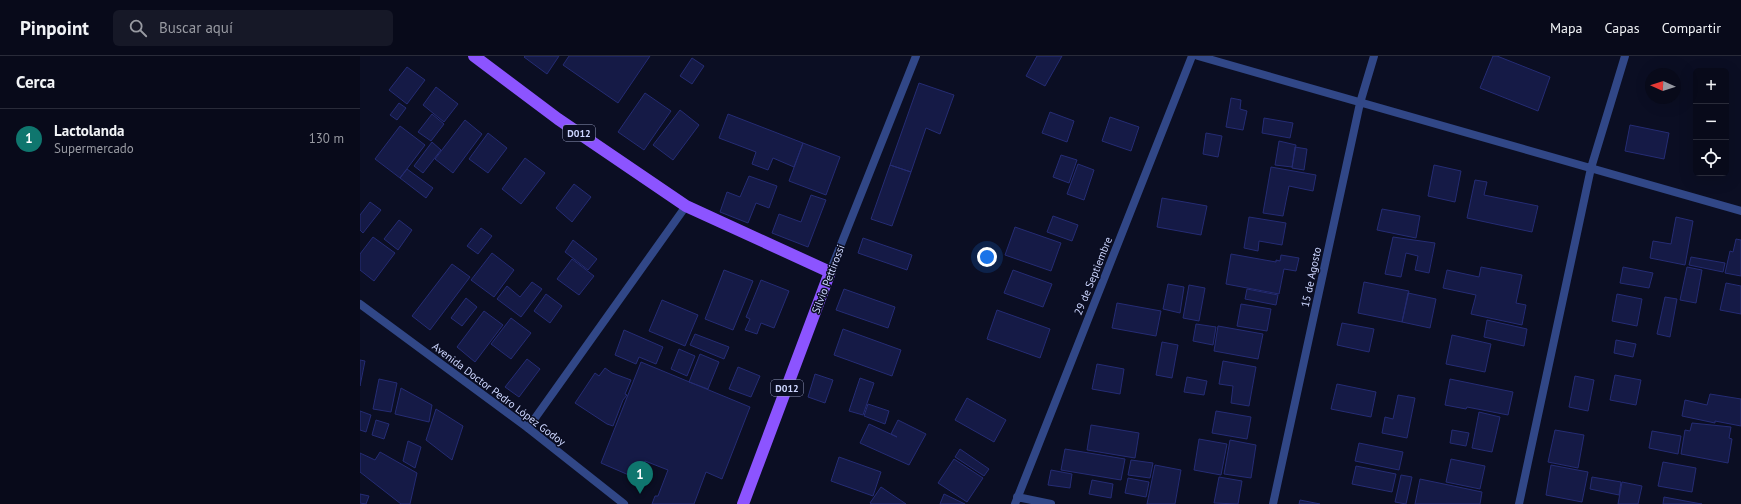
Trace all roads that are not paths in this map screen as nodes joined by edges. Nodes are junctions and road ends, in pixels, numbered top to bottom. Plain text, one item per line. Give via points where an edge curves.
1 (474, 56) edge
2 (916, 56) edge
3 (1192, 56) edge
4 (1198, 56) edge
5 (1374, 56) edge
6 (1624, 56) edge
7 (1360, 103) junction
8 (1591, 168) junction
9 (686, 206) junction
10 (1741, 211) edge
11 (830, 272) junction
12 (360, 304) edge
13 (528, 428) junction
14 (1016, 501) edge
15 (624, 504) edge
16 (743, 504) edge
17 (1051, 504) edge
18 (1273, 504) edge
19 (1519, 504) edge

1 - 9 main road, D012 via 558,119
2 - 11 street, Silvio Pettirossi
3 - 14 street, 29 de Septiembre
4 - 7 street
5 - 7 street, 15 de Agosto
6 - 8 street
7 - 8 street
7 - 18 street, 15 de Agosto
8 - 10 street
8 - 19 street
9 - 11 main road, D012
9 - 13 street
11 - 16 main road, Silvio Pettirossi / D012
12 - 13 street, Avenida Doctor Pedro López Godoy
13 - 15 street, Avenida Doctor Pedro López Godoy
14 - 17 street

